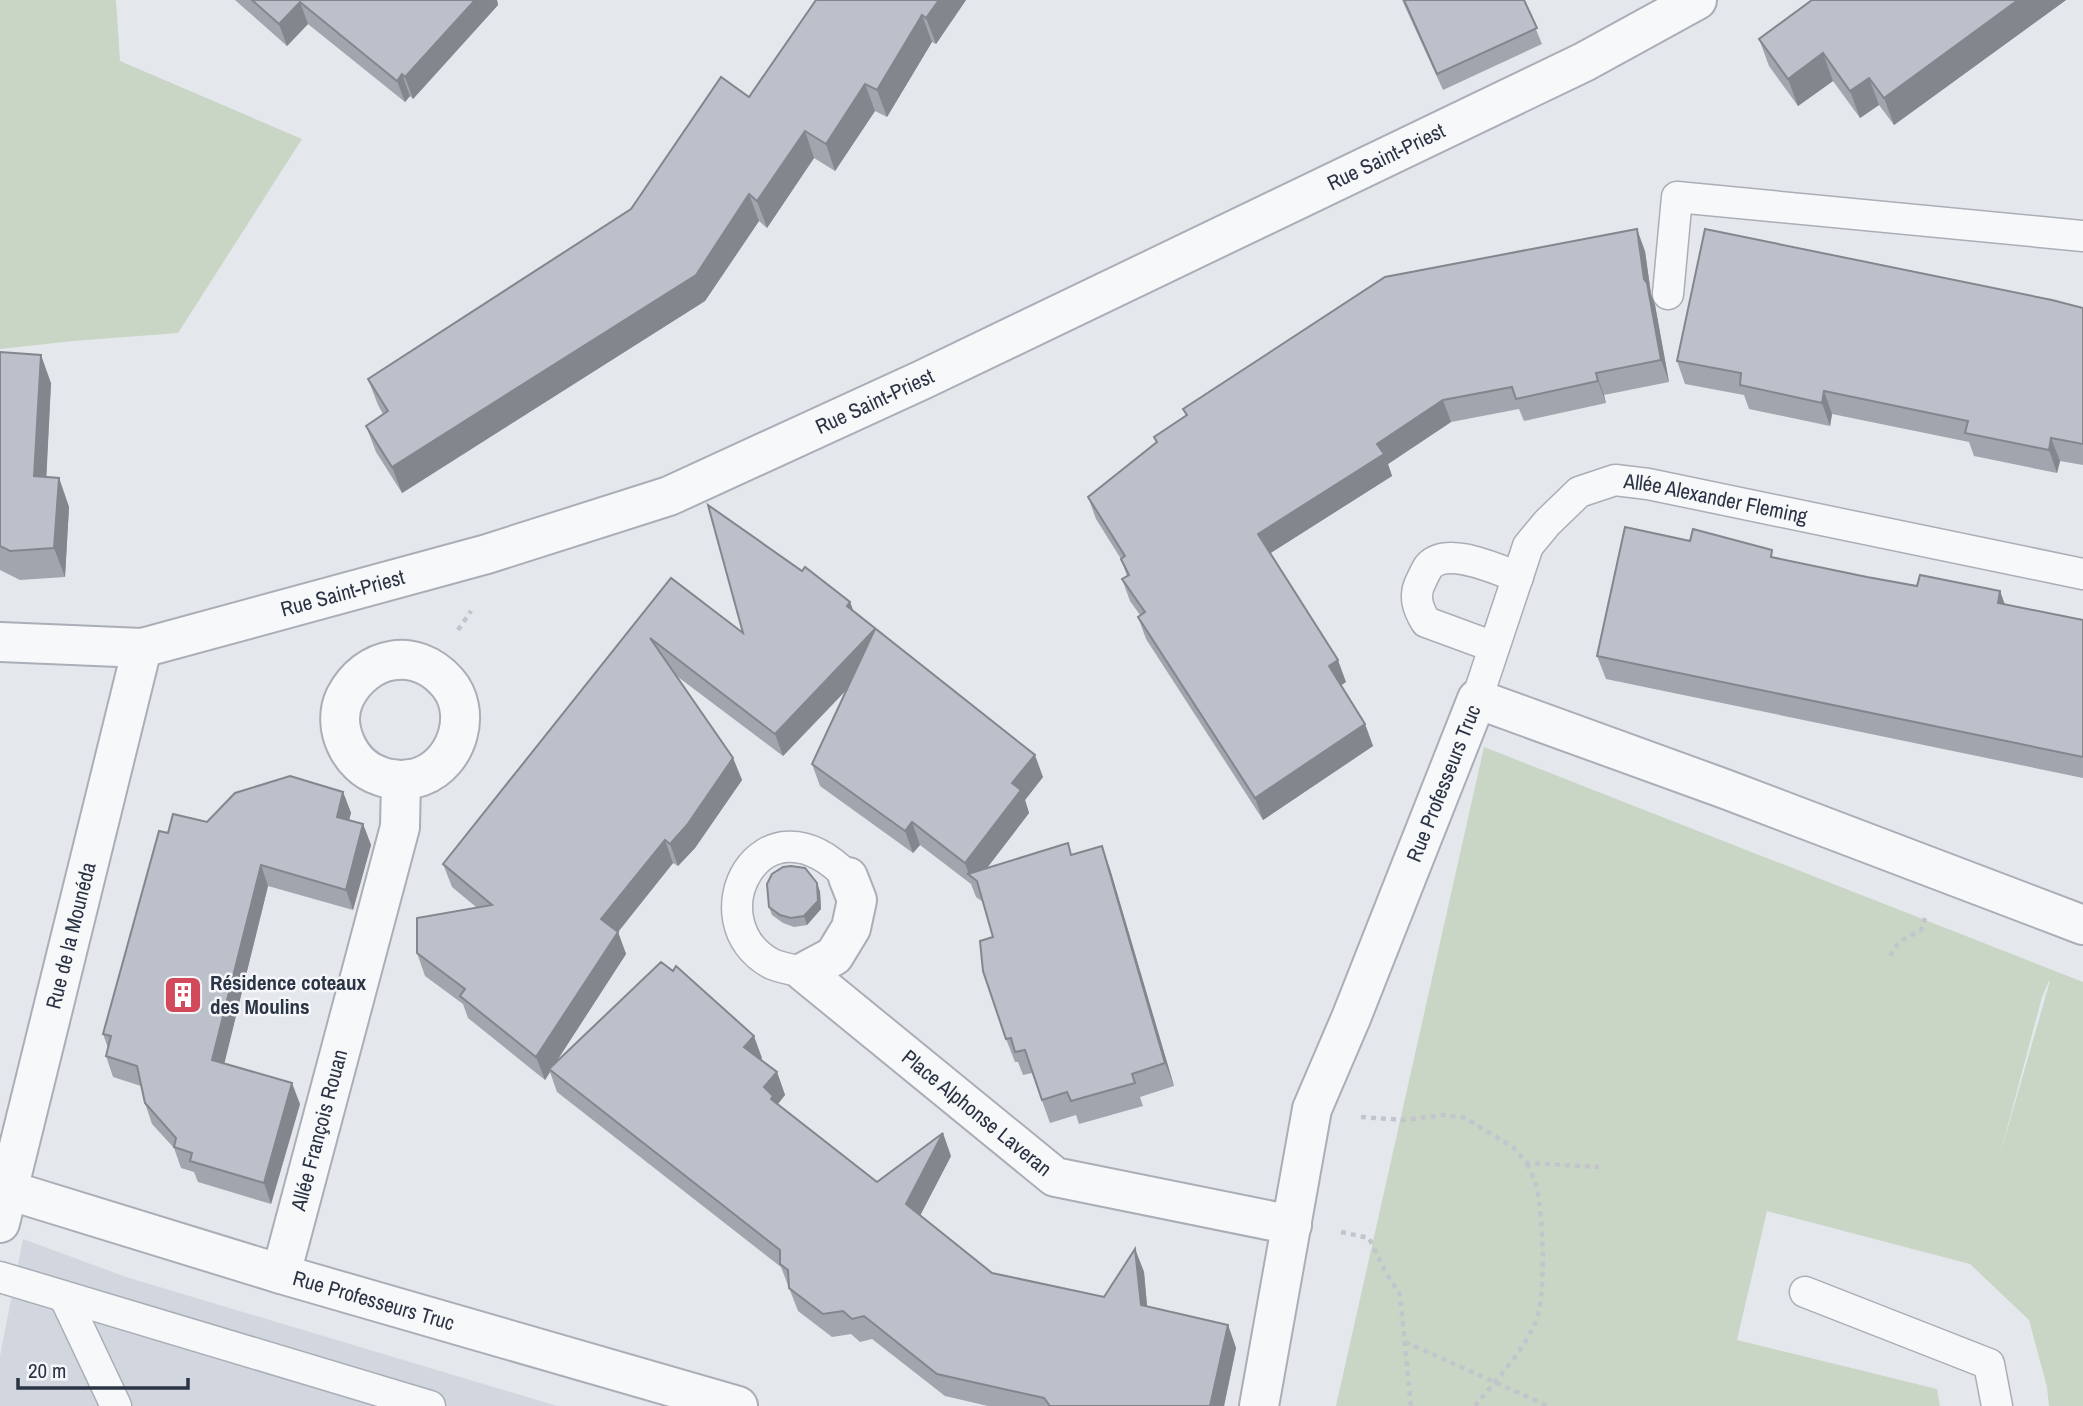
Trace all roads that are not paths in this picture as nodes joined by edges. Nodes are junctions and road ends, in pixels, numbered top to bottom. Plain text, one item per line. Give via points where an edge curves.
1 (1697, 0) edge
2 (2083, 236) edge
3 (1668, 294) dead end
4 (2083, 575) edge
5 (1518, 577) junction
6 (0, 642) edge
7 (1494, 646) junction
8 (142, 648) junction
9 (1478, 699) junction
10 (401, 780) dead end
11 (848, 877) joint
12 (2083, 925) edge
13 (804, 972) junction
14 (4, 1207) edge
15 (1292, 1225) junction
16 (281, 1274) junction
17 (0, 1277) edge
18 (1805, 1292) dead end
19 (65, 1298) junction
20 (116, 1406) edge
21 (430, 1406) edge
22 (738, 1406) edge
23 (1259, 1406) edge
24 (1997, 1406) edge

1 - 8 street, Rue Saint-Priest via 1584,62 669,496 487,554
2 - 3 lane via 1677,197
4 - 5 lane, Allée Alexander Fleming via 1615,480 1579,492 1547,523 1528,546
5 - 7 lane, Allée Alexander Fleming
5 - 7 lane via 1450,558 1429,566 1418,587 1417,607 1426,622
6 - 8 street, Rue Saint-Priest
7 - 9 lane, Allée Alexander Fleming
8 - 14 street, Rue de la Mounéda
9 - 12 street, Rue Professeurs Truc
9 - 15 street, Rue Professeurs Truc via 1312,1109
10 - 16 street, Allée François Rouan via 400,827
11 - 13 street via 857,900 851,928 834,956
11 - 13 lane via 831,859 806,848 775,847 753,861 738,891 738,920 749,945 773,964
13 - 15 street, Place Alphonse Laveran via 1055,1177
14 - 16 street, Rue Professeurs Truc
15 - 23 street, Rue Professeurs Truc
16 - 22 street, Rue Professeurs Truc
17 - 19 lane
18 - 24 lane via 1989,1364
19 - 20 lane
19 - 21 lane

